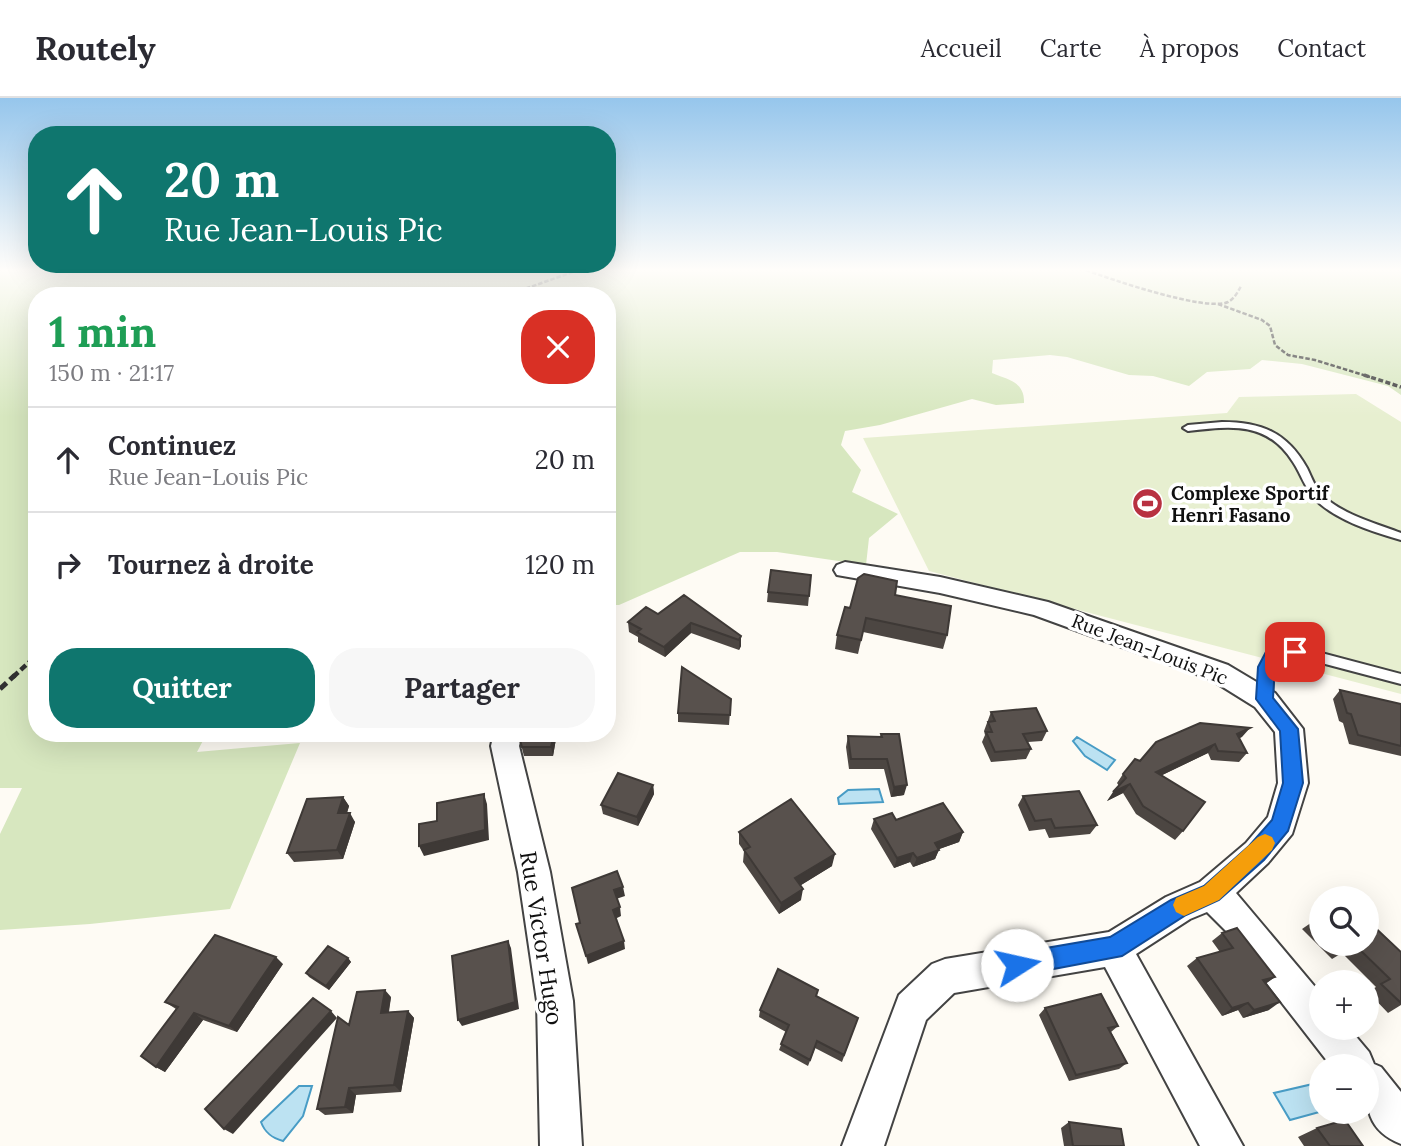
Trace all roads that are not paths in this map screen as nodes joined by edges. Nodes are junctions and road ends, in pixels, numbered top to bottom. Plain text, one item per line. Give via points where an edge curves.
1 (1188, 428) dead end
2 (1401, 537) edge
3 (845, 570) dead end
4 (1401, 679) edge
5 (1265, 699) junction
6 (506, 742) edge
7 (1212, 893) junction
8 (1114, 948) junction
9 (1309, 1007) edge
10 (1335, 1040) edge
11 (1346, 1054) edge
12 (1379, 1096) edge
13 (1401, 1124) edge
14 (561, 1146) edge
15 (863, 1146) edge
16 (1222, 1146) edge

1 - 2 lane via 1225,424 1271,431 1288,447 1322,501
3 - 5 street, Rue Jean-Louis Pic via 1040,608 1219,672
4 - 5 lane via 1295,652 1273,652
5 - 7 street, Rue Jean-Louis Pic via 1289,729 1293,783 1281,824 1257,853
6 - 14 street, Rue Victor Hugo via 555,1001
7 - 8 street, Rue Jean-Louis Pic via 1178,908
7 - 9 street via 1239,919
8 - 15 street via 945,977 912,1008
8 - 16 street
10 - 11 street
12 - 13 street

